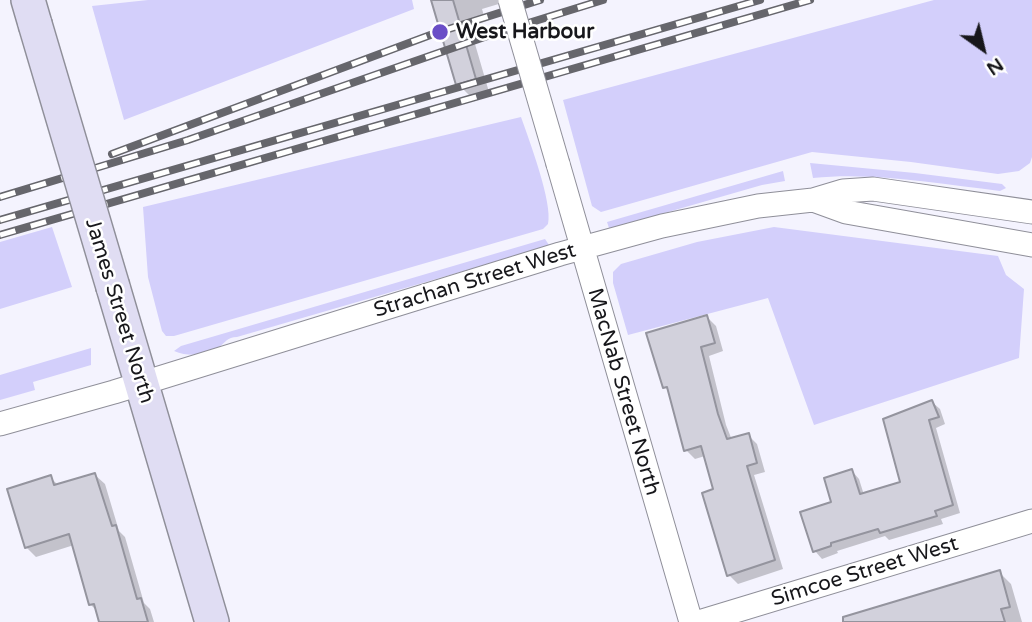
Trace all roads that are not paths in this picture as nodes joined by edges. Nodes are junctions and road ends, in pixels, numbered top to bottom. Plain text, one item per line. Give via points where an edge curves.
1 (510, 0) edge
2 (32, 12) edge
3 (813, 200) junction
4 (1032, 212) edge
5 (1032, 245) edge
6 (581, 248) junction
7 (141, 384) junction
8 (0, 424) edge
9 (1032, 521) edge
10 (212, 622) edge
11 (691, 622) edge
12 (699, 622) edge

1 - 6 street, MacNab Street North, bridge
2 - 7 main road, James Street North, bridge
3 - 4 street, Strachan Street West via 873,189
3 - 5 street, Strachan Street West via 846,212
3 - 6 street, Strachan Street West via 744,208
6 - 7 street, Strachan Street West
6 - 11 street, MacNab Street North
7 - 8 street, Strachan Street West
7 - 10 main road, James Street North
9 - 12 street, Simcoe Street West

